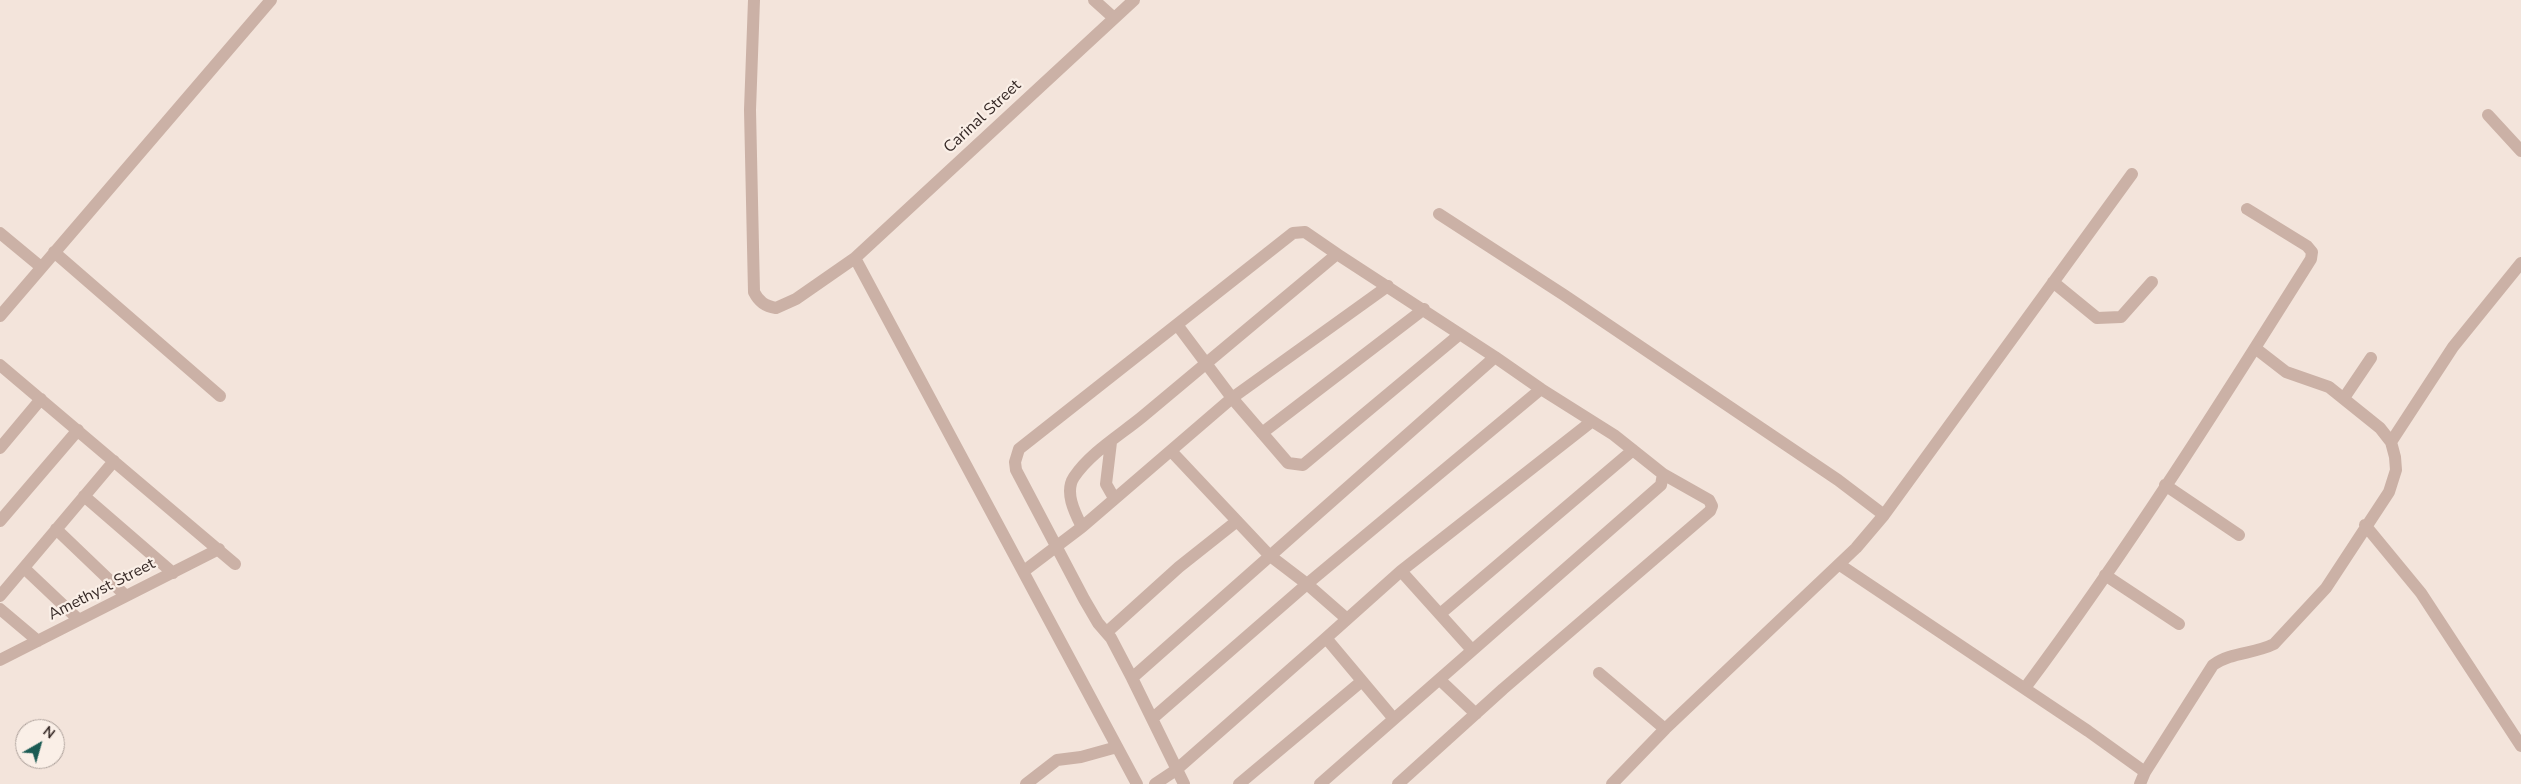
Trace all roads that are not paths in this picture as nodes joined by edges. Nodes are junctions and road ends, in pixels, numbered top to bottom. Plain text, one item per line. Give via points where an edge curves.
1 (271, 0) edge
2 (754, 0) edge
3 (1094, 0) edge
4 (1134, 0) edge
5 (1114, 18) junction
6 (2488, 115) dead end
7 (2521, 151) edge
8 (2132, 174) dead end
9 (2247, 208) dead end
10 (1439, 214) dead end
11 (0, 233) edge
12 (54, 252) junction
13 (1337, 254) junction
14 (855, 258) junction
15 (2521, 263) edge
16 (41, 267) junction
17 (2053, 282) junction
18 (2152, 282) dead end
19 (1388, 286) junction
20 (1424, 309) junction
21 (0, 316) edge
22 (1178, 326) junction
23 (1460, 334) junction
24 (2255, 348) junction
25 (1495, 358) junction
26 (2370, 358) dead end
27 (1206, 361) junction
28 (2, 369) edge
29 (1541, 389) junction
30 (220, 396) dead end
31 (1232, 398) junction
32 (2344, 398) junction
33 (41, 400) junction
34 (1591, 422) junction
35 (78, 430) junction
36 (1262, 433) junction
37 (1111, 442) junction
38 (2391, 442) junction
39 (0, 448) edge
40 (1633, 450) junction
41 (1172, 452) junction
42 (114, 461) junction
43 (1663, 474) junction
44 (2165, 485) junction
45 (84, 496) junction
46 (1114, 498) junction
47 (1884, 515) junction
48 (0, 521) edge
49 (1237, 521) junction
50 (2366, 525) junction
51 (1082, 527) junction
52 (56, 529) junction
53 (2239, 535) dead end
54 (1056, 547) junction
55 (219, 550) junction
56 (1269, 555) junction
57 (236, 564) dead end
58 (1840, 565) junction
59 (24, 568) junction
60 (1024, 571) junction
61 (1401, 571) junction
62 (173, 572) junction
63 (2105, 575) junction
64 (1307, 584) junction
65 (0, 596) edge
66 (126, 596) junction
67 (0, 609) edge
68 (1440, 614) junction
69 (1347, 619) junction
70 (79, 620) junction
71 (2179, 624) dead end
72 (1106, 632) junction
73 (1326, 638) junction
74 (38, 641) junction
75 (1472, 650) junction
76 (0, 660) edge
77 (1599, 673) dead end
78 (1132, 678) junction
79 (1440, 680) junction
80 (1362, 681) junction
81 (2025, 688) junction
82 (1476, 714) junction
83 (1153, 718) junction
84 (1394, 719) junction
85 (1665, 729) junction
86 (2521, 746) edge
87 (1117, 747) junction
88 (1176, 770) junction
89 (2143, 778) edge
90 (1026, 784) edge
91 (1137, 784) edge
92 (1155, 784) edge
93 (1184, 784) edge
94 (1239, 784) edge
95 (1320, 784) edge
96 (1398, 784) edge
97 (1612, 784) edge

1 - 12 street
2 - 14 street, Carinal Street via 750,110 754,292 762,304 776,308 796,299
3 - 5 street
4 - 5 street, Carinal Street
5 - 14 street, Carinal Street
6 - 7 street
8 - 17 street
9 - 24 street via 2312,252
10 - 47 street via 1838,480
11 - 16 street
12 - 16 street
12 - 30 street
13 - 19 street
13 - 22 street via 1305,232 1293,233
13 - 27 street
14 - 60 street via 970,469 1006,543
15 - 38 street via 2453,347
16 - 21 street
17 - 18 street via 2097,318 2121,317
17 - 47 street
19 - 20 street
19 - 31 street
20 - 23 street
20 - 36 street
22 - 27 street
22 - 54 street via 1019,449 1016,470
23 - 25 street
23 - 36 street via 1303,465 1288,463
24 - 32 street via 2286,372 2329,387
24 - 44 street
25 - 29 street
25 - 56 street
26 - 32 street
27 - 31 street
27 - 37 street
28 - 33 street
29 - 34 street
29 - 64 street
31 - 36 street
31 - 41 street
32 - 38 street via 2380,428
33 - 35 street
33 - 39 street
34 - 40 street
34 - 61 street
35 - 42 street
35 - 48 street
37 - 46 street via 1106,484
37 - 51 street via 1074,477 1071,484 1072,507
38 - 50 street via 2395,457 2394,479
40 - 43 street
40 - 68 street
41 - 46 street
41 - 49 street
42 - 45 street
42 - 55 street
43 - 75 street via 1661,485
43 - 82 street via 1709,500 1710,511
44 - 53 street
44 - 63 street
45 - 52 street
45 - 62 street
46 - 51 street
47 - 58 street
49 - 56 street
49 - 72 street
50 - 86 street via 2421,593
50 - 89 street via 2326,588 2274,644 2224,657 2213,665
51 - 54 street
52 - 59 street
52 - 66 street
54 - 60 street
54 - 72 street
55 - 57 street
55 - 62 street, Amethyst Street
56 - 64 street
56 - 78 street
58 - 81 street
58 - 85 street
59 - 65 street
59 - 70 street
60 - 87 street
61 - 68 street
61 - 69 street
62 - 66 street, Amethyst Street
63 - 71 street
63 - 81 street
64 - 69 street
64 - 83 street
66 - 70 street, Amethyst Street
67 - 74 street
68 - 75 street
69 - 73 street
70 - 74 street, Amethyst Street
72 - 78 street
73 - 80 street
73 - 88 street
74 - 76 street, Amethyst Street
75 - 79 street
77 - 85 street
78 - 83 street
79 - 82 street
79 - 84 street
80 - 84 street
80 - 94 street
81 - 89 street
82 - 96 street
83 - 88 street
84 - 95 street
85 - 97 street
87 - 90 street via 1056,760
87 - 91 street
88 - 92 street
88 - 93 street

